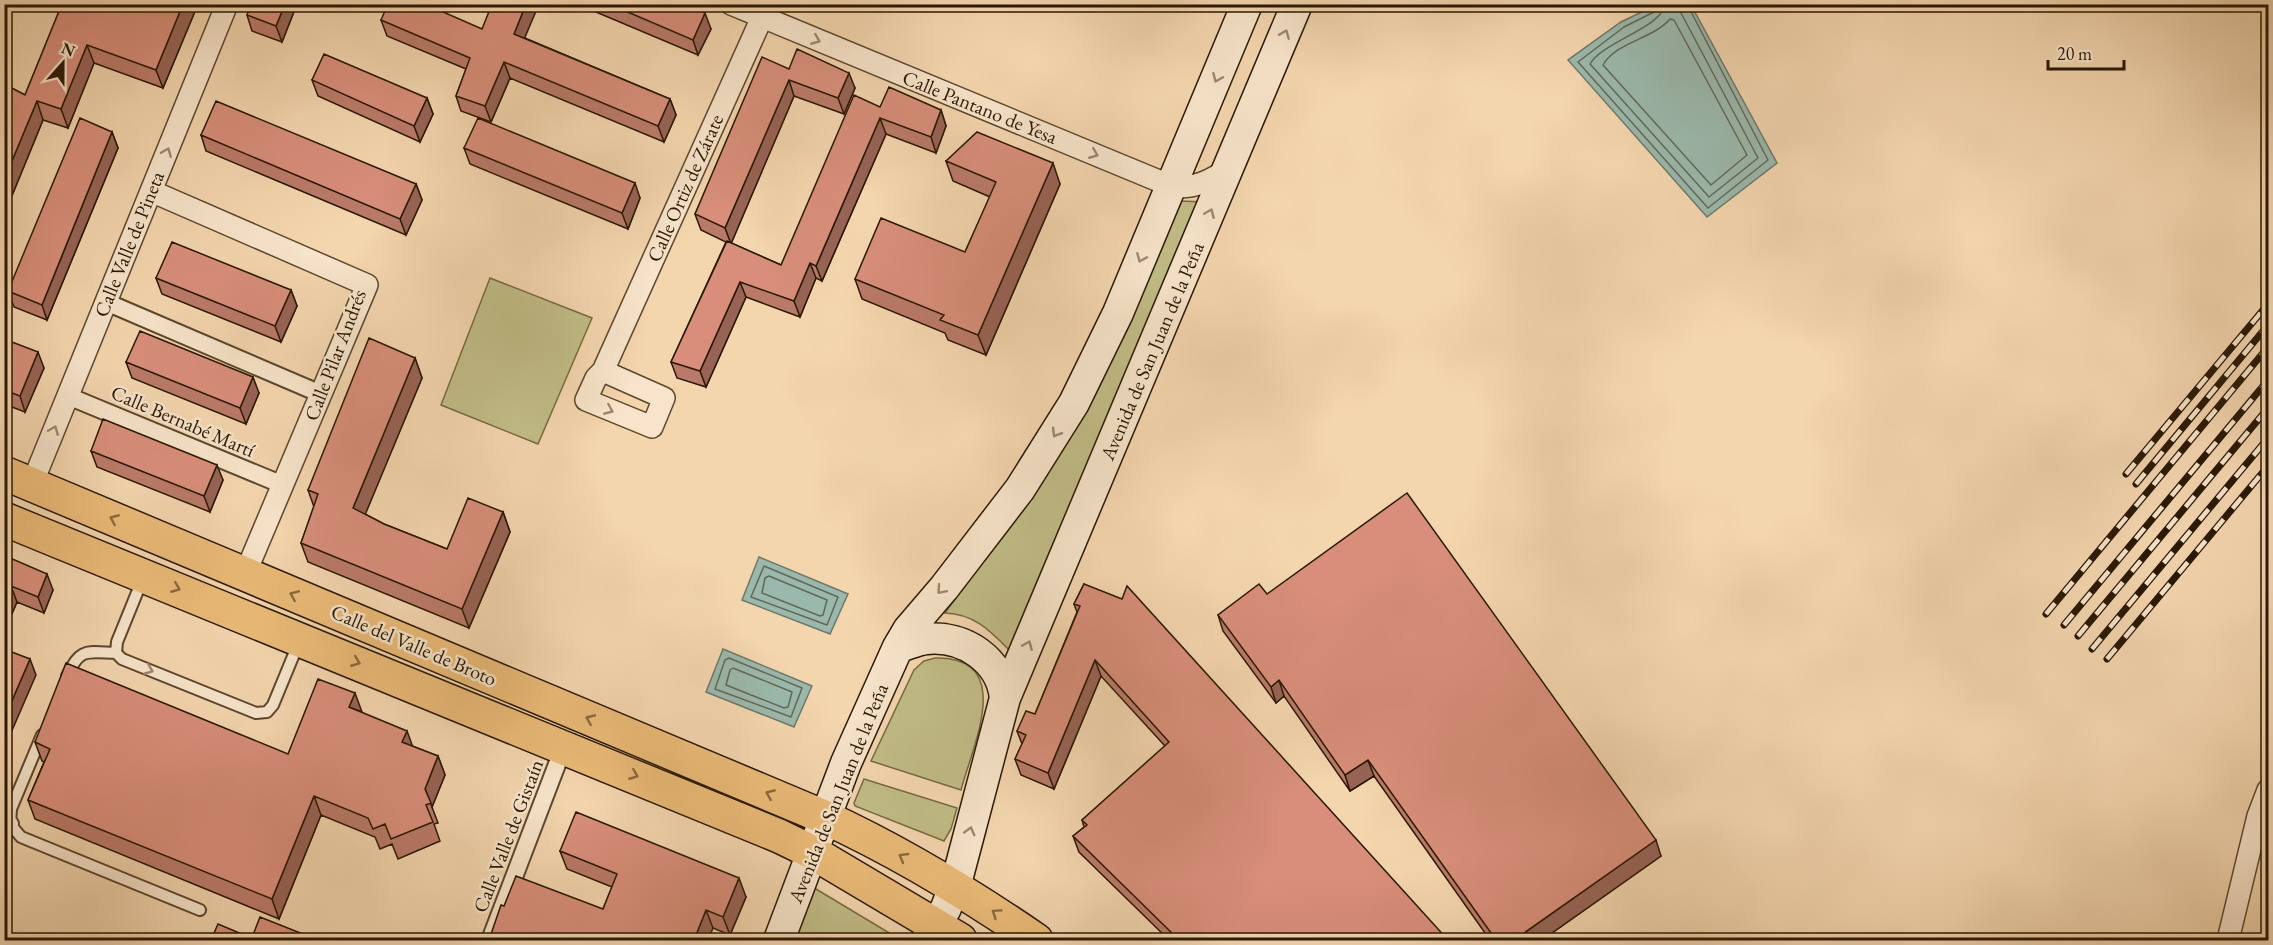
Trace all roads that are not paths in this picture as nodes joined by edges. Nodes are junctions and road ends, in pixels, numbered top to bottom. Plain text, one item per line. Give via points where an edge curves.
1 (227, 4) edge
2 (731, 4) edge
3 (1247, 4) edge
4 (1297, 4) edge
5 (765, 11) edge
6 (1229, 168) junction
7 (1171, 186) junction
8 (151, 191) junction
9 (106, 302) junction
10 (603, 371) dead end
11 (321, 394) junction
12 (68, 396) junction
13 (18, 478) edge
14 (283, 485) junction
15 (4, 519) edge
16 (245, 574) junction
17 (144, 575) junction
18 (300, 639) junction
19 (898, 647) junction
20 (116, 653) junction
21 (61, 690) edge
22 (1005, 698) junction
23 (48, 723) edge
24 (564, 746) junction
25 (2268, 790) edge
26 (824, 817) junction
27 (7, 825) edge
28 (812, 852) junction
29 (954, 887) junction
30 (200, 910) dead end
31 (941, 936) edge
32 (490, 940) edge
33 (779, 940) edge
34 (1036, 940) edge
35 (2228, 940) edge

8 -> 1 street, Calle Valle de Pineta
2 - 5 street, Calle Pantano de Yesa
3 -> 7 main road, Avenida de San Juan de la Peña
6 -> 4 main road, Avenida de San Juan de la Peña
5 -> 7 street, Calle Pantano de Yesa
5 - 10 street, Calle Ortiz de Zárate
6 - 7 street, Calle Pantano de Yesa via 1202,183
22 -> 6 main road, Avenida de San Juan de la Peña
7 -> 19 main road, Avenida de San Juan de la Peña via 1118,313 1074,403 1020,489
8 - 9 street, Calle Valle de Pineta
8 - 11 street, Calle Pilar Andrés via 367,285
9 - 11 street
9 - 12 street, Calle Valle de Pineta
11 - 14 street, Calle Pilar Andrés
13 -> 12 street, Calle Valle de Pineta
12 - 14 street, Calle Bernabé Martí
16 -> 13 main road, Calle del Valle de Broto
14 - 16 street, Calle Pilar Andrés
15 - 17 main road, Calle del Valle de Broto
26 -> 16 main road, Calle del Valle de Broto
17 -> 18 main road, Calle del Valle de Broto
17 - 20 lane
20 -> 18 lane via 122,659 256,713 267,712 273,705
18 -> 24 main road, Calle del Valle de Broto
19 - 22 main road, Avenida de San Juan de la Peña via 926,639 971,648 998,670
19 - 26 main road, Avenida de San Juan de la Peña
20 - 21 lane via 84,652 75,658
29 -> 22 main road, Avenida de San Juan de la Peña
23 - 27 lane via 10,809
24 -> 28 main road, Calle del Valle de Broto
24 - 32 street, Calle Valle de Gistaín
25 - 35 street via 2252,838
26 - 28 main road, Avenida de San Juan de la Peña
29 -> 26 main road, Calle del Valle de Broto
27 - 30 lane via 21,837
28 - 31 main road, Calle del Valle de Broto
28 - 33 main road, Avenida de San Juan de la Peña
29 - 31 main road, Avenida de San Juan de la Peña
34 -> 29 main road, Calle del Valle de Broto

